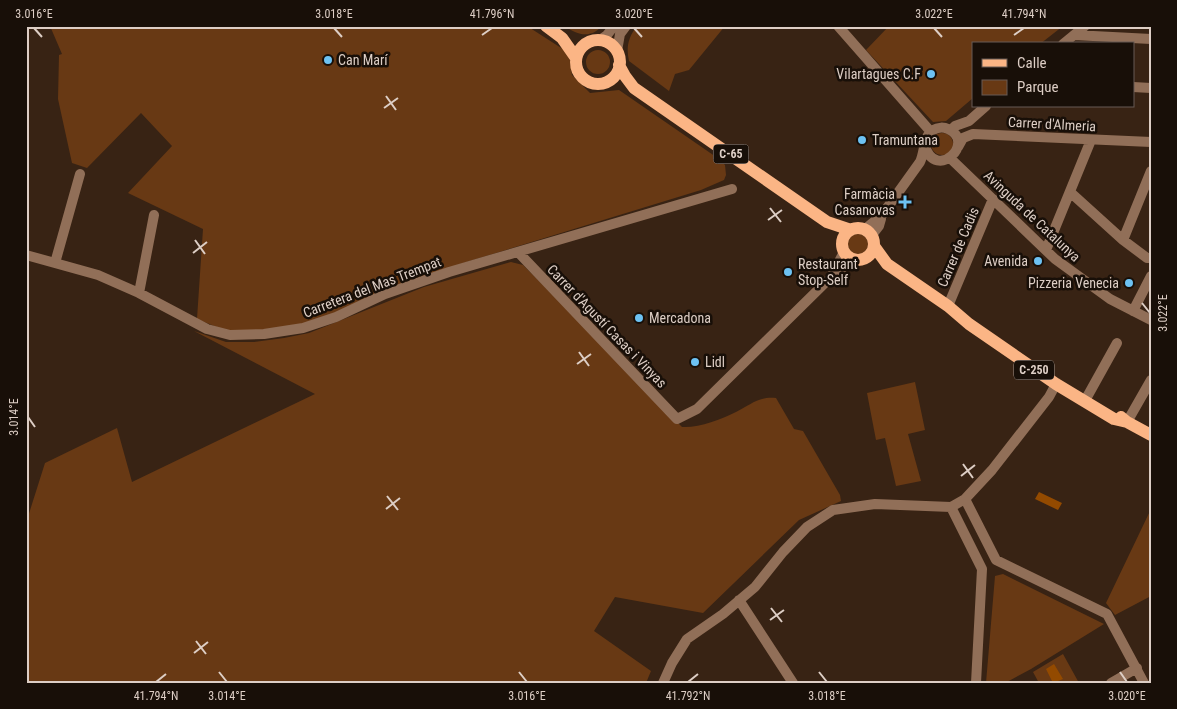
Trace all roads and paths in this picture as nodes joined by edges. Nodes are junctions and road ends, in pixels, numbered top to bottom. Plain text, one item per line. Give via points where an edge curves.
1 (546, 26) edge
2 (614, 26) edge
3 (626, 26) edge
4 (838, 26) edge
5 (1085, 26) edge
6 (1074, 35) junction
7 (562, 38) junction
8 (1151, 38) edge
9 (593, 41) junction
10 (1065, 42) edge
11 (617, 51) junction
12 (576, 58) junction
13 (619, 64) junction
14 (608, 81) junction
15 (1134, 87) edge
16 (634, 88) junction
17 (1151, 88) edge
18 (984, 108) edge
19 (969, 121) junction
20 (951, 130) junction
21 (931, 132) junction
22 (1091, 140) junction
23 (1151, 142) edge
24 (958, 144) junction
25 (926, 146) junction
26 (932, 157) junction
27 (950, 158) junction
28 (920, 162) junction
29 (1151, 172) edge
30 (80, 174) dead end
31 (732, 189) dead end
32 (1070, 192) junction
33 (993, 198) junction
34 (154, 215) dead end
35 (827, 222) junction
36 (851, 230) junction
37 (870, 237) junction
38 (1123, 240) junction
39 (1046, 250) junction
40 (847, 251) junction
41 (518, 252) junction
42 (26, 255) edge
43 (867, 257) junction
44 (1151, 258) edge
45 (55, 263) junction
46 (887, 264) junction
47 (1151, 276) edge
48 (140, 293) junction
49 (948, 306) junction
50 (1133, 311) junction
51 (1151, 320) edge
52 (1116, 343) dead end
53 (1151, 380) edge
54 (1056, 384) junction
55 (1087, 397) junction
56 (1127, 422) junction
57 (1151, 434) edge
58 (966, 500) junction
59 (951, 507) junction
60 (996, 560) junction
61 (982, 568) junction
62 (739, 600) junction
63 (1137, 668) junction
64 (663, 683) edge
65 (793, 683) edge
66 (976, 683) edge
67 (1111, 683) edge
68 (1144, 683) edge

1 - 7 main road
2 - 9 street via 607,35
3 - 11 street via 620,34
4 - 21 street
5 - 6 street
6 - 8 street
6 - 10 street
7 - 9 main road
7 - 12 main road
9 - 11 main road via 612,46
9 - 12 main road via 578,52
11 - 13 main road
12 - 14 main road via 578,72 588,82
13 - 14 main road
13 - 16 main road, C-65
14 - 16 main road, C-65
15 - 17 street
16 - 35 main road, C-65
18 - 19 street
19 - 20 street
19 - 24 street
20 - 21 street via 939,128
20 - 24 street
21 - 25 street
22 - 23 street, Carrer d'Almeria
22 - 24 street, Carrer d'Almeria via 973,134
22 - 32 street
24 - 27 street
25 - 26 street
25 - 28 street
26 - 27 street via 940,160
26 - 28 street
27 - 33 street, Avinguda de Catalunya
28 - 37 street
29 - 38 street
30 - 45 street
31 - 41 street, Carretera del Mas Trempat
32 - 38 street
32 - 39 street
33 - 39 street, Avinguda de Catalunya
33 - 49 street, Carrer de Cadis
34 - 48 street
35 - 36 main road, C-65
35 - 40 main road, C-65
36 - 37 main road via 857,228
36 - 40 main road via 844,237
37 - 43 main road via 872,252
37 - 46 main road, C-250
38 - 44 street
39 - 50 street, Avinguda de Catalunya via 1110,299
40 - 41 street, Carrer d'Agustí Casas i Vinyas via 825,283 697,409 677,418
40 - 43 main road via 860,260
41 - 48 street, Carretera del Mas Trempat via 385,294 336,317 302,328 264,334 230,335 207,329
42 - 45 street, Carretera del Mas Trempat
43 - 46 main road, C-250
45 - 48 street, Carretera del Mas Trempat via 98,275
46 - 49 main road, C-250
47 - 50 street
49 - 54 main road, C-250 via 968,324
49 - 55 main road, C-250 via 972,318
50 - 51 street, Avinguda de Catalunya
52 - 55 street
53 - 56 street
54 - 56 main road, C-250 via 1114,419
54 - 58 street
55 - 56 main road, C-250
56 - 57 main road, C-250
58 - 59 street
58 - 60 street
59 - 61 street
59 - 62 street via 875,504 833,510 807,526
60 - 61 street
60 - 63 street via 1107,614
61 - 66 street
62 - 64 street via 687,639
62 - 65 street
63 - 67 street
63 - 68 street

